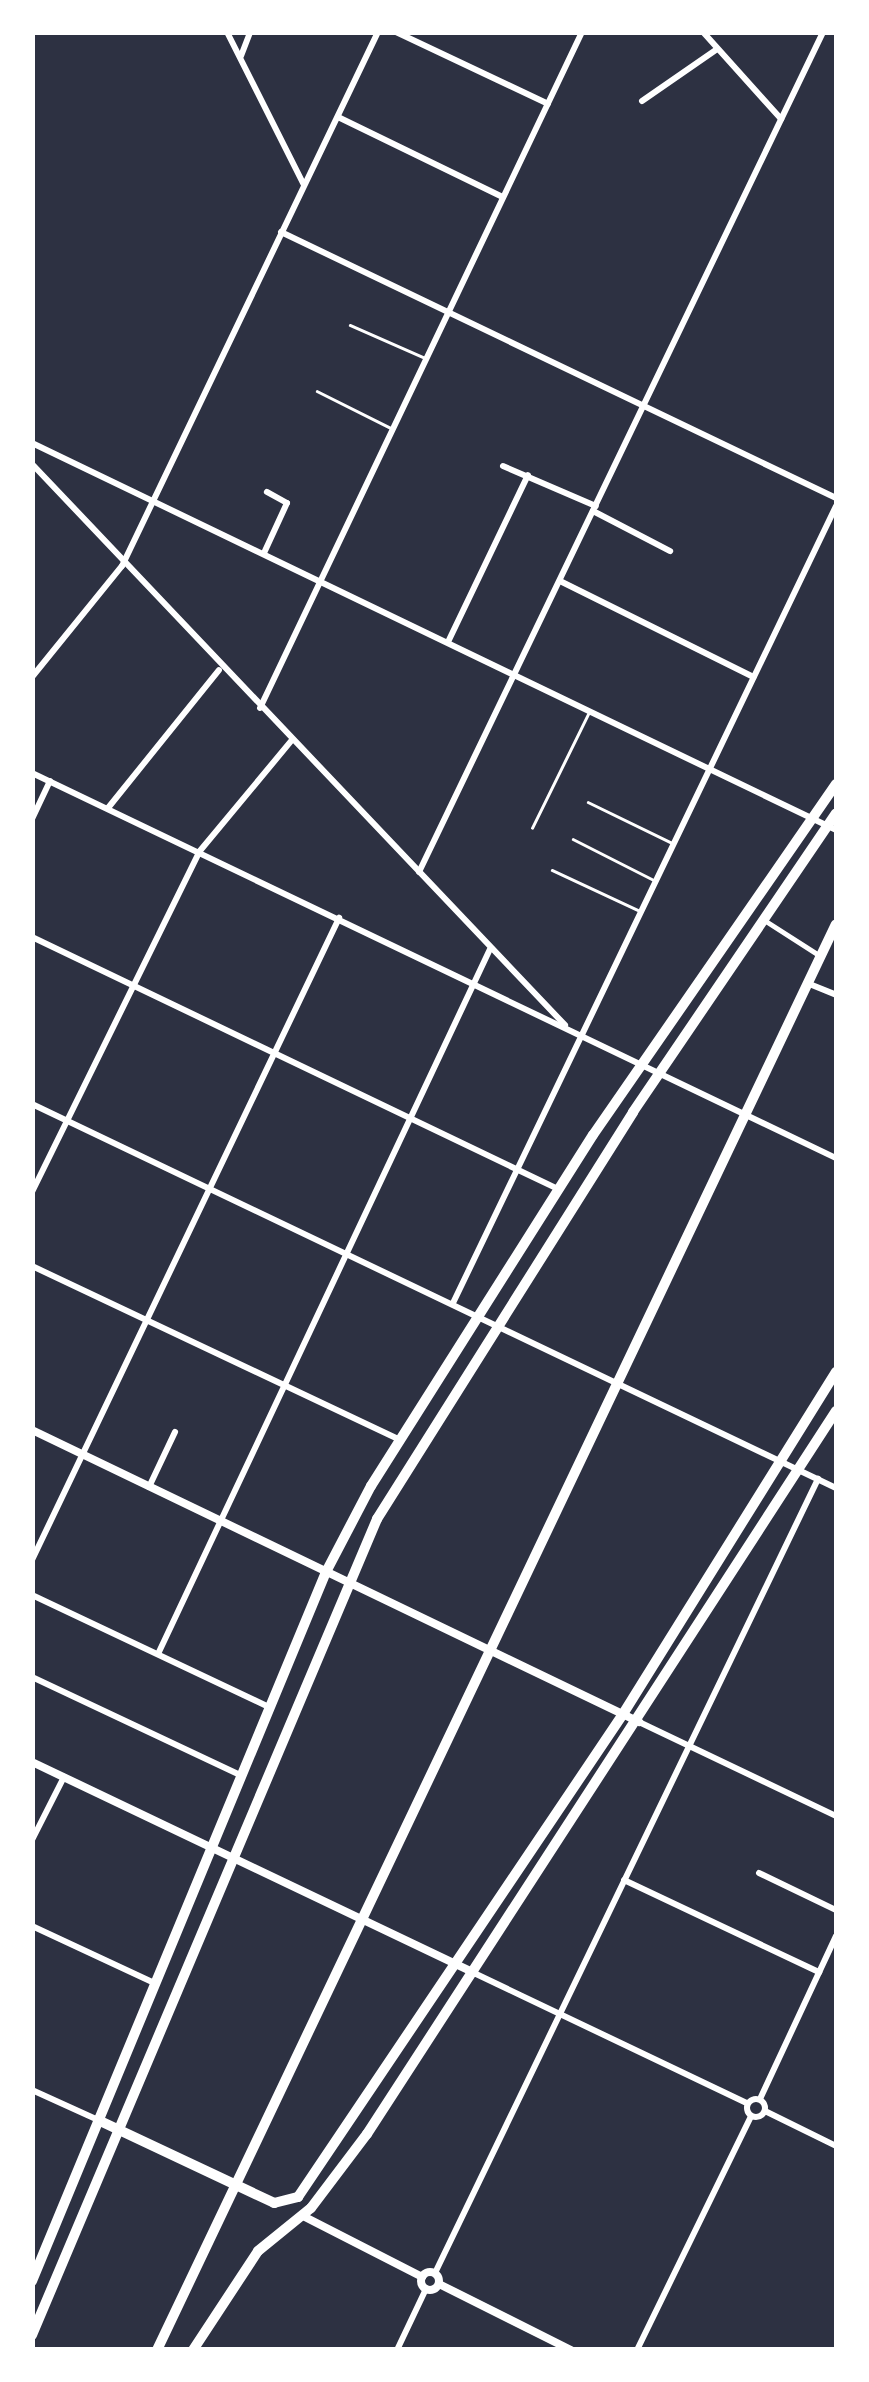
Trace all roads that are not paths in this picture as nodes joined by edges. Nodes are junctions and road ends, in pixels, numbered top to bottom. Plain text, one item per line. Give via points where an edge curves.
1 (228, 32) edge
2 (250, 32) edge
3 (378, 32) edge
4 (396, 32) edge
5 (582, 32) edge
6 (704, 32) edge
7 (823, 32) edge
8 (717, 49) junction
9 (240, 57) junction
10 (642, 101) dead end
11 (548, 104) junction
12 (338, 117) junction
13 (782, 118) junction
14 (305, 186) junction
15 (503, 197) junction
16 (282, 232) junction
17 (448, 312) junction
18 (350, 324) dead end
19 (426, 358) junction
20 (317, 391) dead end
21 (643, 406) junction
22 (392, 429) junction
23 (32, 442) edge
24 (32, 464) edge
25 (503, 466) dead end
26 (528, 475) junction
27 (267, 492) dead end
28 (836, 498) edge
29 (152, 500) junction
30 (836, 506) edge
31 (595, 509) junction
32 (670, 551) dead end
33 (264, 554) junction
34 (122, 566) junction
35 (320, 581) junction
36 (560, 581) junction
37 (448, 642) junction
38 (219, 670) junction
39 (515, 675) junction
40 (753, 676) junction
41 (32, 677) edge
42 (260, 708) junction
43 (590, 710) junction
44 (292, 741) junction
45 (710, 768) junction
46 (32, 773) edge
47 (50, 781) junction
48 (836, 784) edge
49 (588, 802) dead end
50 (108, 808) junction
51 (836, 813) edge
52 (814, 818) junction
53 (32, 820) edge
54 (532, 828) dead end
55 (832, 828) edge
56 (573, 839) dead end
57 (674, 844) junction
58 (199, 852) junction
59 (552, 870) dead end
60 (419, 872) junction
61 (656, 881) junction
62 (642, 912) junction
63 (339, 918) junction
64 (764, 920) junction
65 (836, 924) edge
66 (32, 937) edge
67 (490, 949) junction
68 (820, 956) junction
69 (808, 983) junction
70 (132, 984) junction
71 (477, 985) junction
72 (836, 995) edge
73 (569, 1029) junction
74 (582, 1036) junction
75 (275, 1053) junction
76 (641, 1064) junction
77 (660, 1072) junction
78 (32, 1104) edge
79 (745, 1114) junction
80 (412, 1118) junction
81 (67, 1120) junction
82 (836, 1158) edge
83 (517, 1168) junction
84 (209, 1187) junction
85 (558, 1189) junction
86 (32, 1192) edge
87 (577, 1199) junction
88 (348, 1252) junction
89 (32, 1266) edge
90 (454, 1303) junction
91 (477, 1314) junction
92 (146, 1320) junction
93 (498, 1324) junction
94 (836, 1372) edge
95 (613, 1381) junction
96 (284, 1386) junction
97 (836, 1412) edge
98 (32, 1430) edge
99 (175, 1432) dead end
100 (398, 1439) junction
101 (82, 1454) junction
102 (778, 1459) junction
103 (795, 1468) junction
104 (818, 1479) junction
105 (149, 1486) junction
106 (836, 1488) edge
107 (220, 1521) junction
108 (32, 1560) edge
109 (326, 1572) junction
110 (348, 1582) junction
111 (32, 1595) edge
112 (486, 1649) junction
113 (158, 1654) junction
114 (32, 1677) edge
115 (270, 1708) junction
116 (623, 1714) junction
117 (639, 1722) junction
118 (687, 1745) junction
119 (32, 1762) edge
120 (240, 1775) junction
121 (64, 1777) junction
122 (836, 1816) edge
123 (32, 1840) edge
124 (213, 1844) junction
125 (235, 1854) junction
126 (759, 1873) dead end
127 (624, 1880) junction
128 (836, 1910) edge
129 (358, 1916) junction
130 (32, 1926) edge
131 (836, 1936) edge
132 (455, 1963) junction
133 (819, 1972) junction
134 (474, 1973) junction
135 (154, 1982) junction
136 (558, 2012) junction
137 (32, 2090) edge
138 (760, 2099) junction
139 (747, 2103) junction
140 (764, 2111) junction
141 (751, 2116) junction
142 (98, 2120) junction
143 (118, 2131) junction
144 (836, 2146) edge
145 (232, 2186) junction
146 (303, 2216) junction
147 (435, 2272) junction
148 (422, 2277) junction
149 (33, 2279) edge
150 (439, 2284) junction
151 (426, 2289) junction
152 (32, 2334) edge
153 (156, 2350) edge
154 (193, 2350) edge
155 (398, 2350) edge
156 (570, 2350) edge
157 (636, 2350) edge

1 - 9 street
2 - 9 street
3 - 12 street
4 - 11 street
5 - 11 street
6 - 8 street
7 - 13 street
8 - 10 street
8 - 13 street
9 - 14 street
11 - 15 street
12 - 14 street
12 - 15 street
13 - 21 street
14 - 16 street
15 - 17 street
16 - 17 street
16 - 29 street
17 - 19 street
17 - 21 street
18 - 19 lane
19 - 22 street
20 - 22 lane
21 - 28 street
21 - 31 street
22 - 35 street
23 - 29 street
24 - 34 street
25 - 26 street
26 - 31 street
26 - 37 street
27 - 33 street via 287,503
29 - 33 street
29 - 34 street
30 - 40 street
31 - 32 street
31 - 36 street
33 - 35 street
34 - 38 street
34 - 41 street
35 - 37 street
35 - 42 street
36 - 39 street
36 - 40 street
37 - 39 street
38 - 42 street
38 - 50 street
39 - 43 street
39 - 60 street
40 - 45 street
42 - 44 street
43 - 45 street
43 - 54 lane
44 - 58 street
44 - 60 street
45 - 52 street
45 - 57 street
46 - 47 street
47 - 50 street
47 - 53 street
48 - 52 main road
49 - 57 lane
50 - 58 street
51 - 55 main road
52 - 55 street
52 - 76 main road
55 - 64 main road
56 - 61 lane
57 - 61 street
58 - 63 street
58 - 70 street
59 - 62 lane
60 - 67 street
61 - 62 street
62 - 74 street
63 - 71 street
63 - 75 street
64 - 68 street
64 - 77 main road
65 - 68 main road
66 - 70 street
67 - 71 street
67 - 73 street
68 - 69 main road
69 - 72 street
69 - 79 main road
70 - 75 street
70 - 81 street
71 - 73 street
71 - 80 street
73 - 74 street
74 - 76 street
74 - 83 street
75 - 80 street
75 - 84 street
76 - 77 street
76 - 85 main road
77 - 79 street
77 - 87 main road
78 - 81 street
79 - 82 street
79 - 95 main road
80 - 83 street
80 - 88 street
81 - 84 street
81 - 86 street
83 - 85 street
83 - 90 street
84 - 88 street
84 - 92 street
85 - 87 main road
85 - 91 main road
87 - 93 main road
88 - 90 street
88 - 96 street
89 - 92 street
90 - 91 street
91 - 93 street
91 - 100 main road
92 - 96 street
92 - 101 street
93 - 95 street
93 - 110 main road
94 - 102 main road
95 - 102 street
95 - 112 main road
96 - 100 street
96 - 107 street
97 - 103 main road
98 - 101 street
99 - 105 street
100 - 109 main road
101 - 105 street
101 - 108 street
102 - 103 street
102 - 116 main road
103 - 104 street
103 - 117 main road
104 - 106 street
104 - 118 street
105 - 107 street
107 - 109 street
107 - 113 street
109 - 110 street
109 - 115 main road
110 - 112 street
110 - 125 main road
111 - 113 street
112 - 116 street
112 - 129 main road
113 - 115 street
114 - 120 street
115 - 120 main road
116 - 117 street
116 - 132 main road
117 - 118 street
117 - 134 main road
118 - 122 street
118 - 127 street
119 - 121 street
120 - 124 main road
121 - 123 street
121 - 124 street
124 - 125 street
124 - 135 main road
125 - 129 street
125 - 143 main road
126 - 128 street
127 - 133 street
127 - 136 street
129 - 132 street
129 - 145 main road
130 - 135 street
131 - 133 street
132 - 134 street
132 - 145 main road via 284,2204
133 - 138 street
134 - 136 street
134 - 146 main road
135 - 142 main road
136 - 139 street
136 - 147 street
137 - 142 street
138 - 139 street
138 - 140 street
139 - 141 street
140 - 141 street
140 - 144 street
141 - 157 street
142 - 143 main road
142 - 149 main road
143 - 145 main road
143 - 152 main road
145 - 153 main road
146 - 148 street
146 - 154 main road via 258,2251
147 - 148 street
147 - 150 street
148 - 151 street
150 - 151 street
150 - 156 street
151 - 155 street

